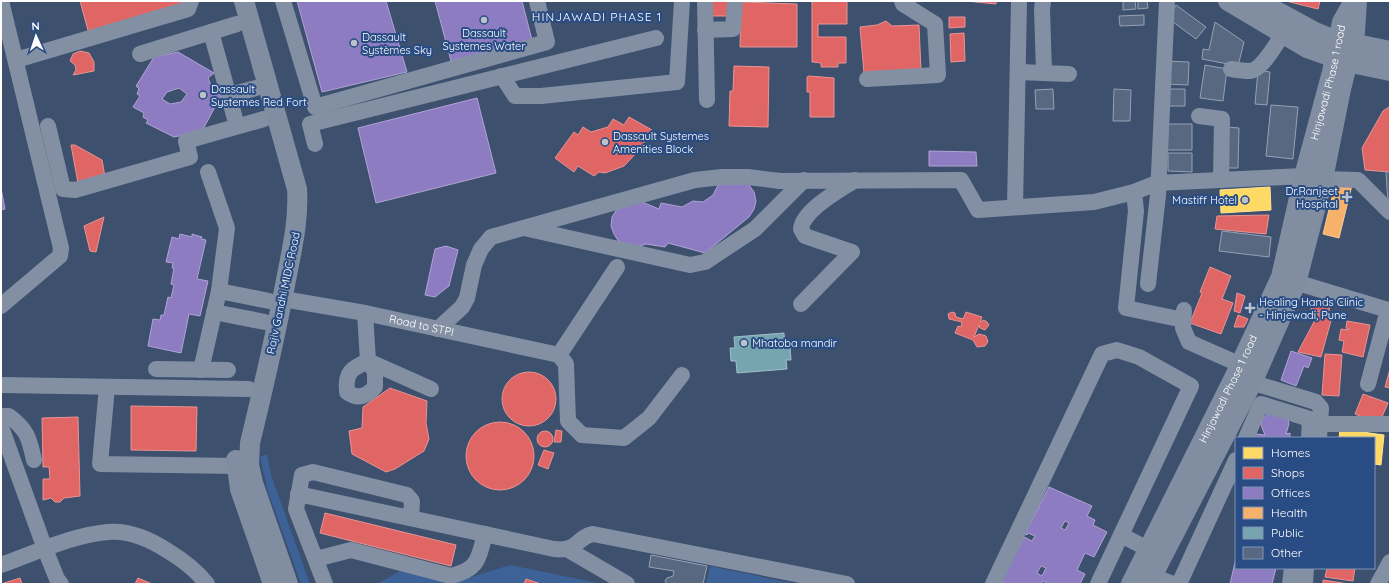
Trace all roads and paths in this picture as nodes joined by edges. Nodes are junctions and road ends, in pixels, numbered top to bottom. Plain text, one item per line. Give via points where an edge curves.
1 (1, 1) edge
2 (191, 1) edge
3 (231, 1) edge
4 (244, 1) edge
5 (283, 1) edge
6 (537, 1) edge
7 (682, 1) edge
8 (705, 1) edge
9 (734, 1) edge
10 (902, 1) edge
11 (1019, 1) edge
12 (1043, 1) edge
13 (1167, 1) edge
14 (1228, 1) edge
15 (1258, 1) edge
16 (1354, 1) edge
17 (1357, 1) edge
18 (237, 24) junction
19 (705, 30) junction
20 (211, 32) junction
21 (1283, 34) junction
22 (656, 38) dead end
23 (1343, 51) junction
24 (1390, 51) edge
25 (140, 54) dead end
26 (16, 60) junction
27 (1231, 69) dead end
28 (1390, 71) edge
29 (1018, 72) junction
30 (1044, 73) junction
31 (1069, 74) dead end
32 (502, 76) junction
33 (867, 79) dead end
34 (256, 88) junction
35 (230, 95) junction
36 (706, 100) dead end
37 (1200, 116) dead end
38 (264, 119) junction
39 (48, 126) dead end
40 (236, 126) junction
41 (315, 144) dead end
42 (208, 172) dead end
43 (1314, 177) junction
44 (804, 180) junction
45 (855, 180) junction
46 (1221, 180) junction
47 (1157, 184) junction
48 (1134, 192) junction
49 (1015, 207) junction
50 (1390, 212) edge
51 (523, 227) junction
52 (617, 267) dead end
53 (1288, 280) junction
54 (1148, 284) dead end
55 (218, 291) junction
56 (274, 298) junction
57 (801, 304) dead end
58 (1, 306) edge
59 (214, 312) junction
60 (365, 313) junction
61 (265, 322) junction
62 (438, 329) junction
63 (559, 355) junction
64 (156, 369) dead end
65 (201, 370) junction
66 (228, 370) dead end
67 (682, 375) dead end
68 (1243, 375) junction
69 (1368, 384) dead end
70 (1, 385) edge
71 (107, 387) junction
72 (249, 389) junction
73 (431, 389) dead end
74 (1, 416) edge
75 (1390, 424) edge
76 (1, 427) edge
77 (1320, 431) edge
78 (1246, 437) edge
79 (1309, 437) edge
80 (34, 460) dead end
81 (1235, 462) edge
82 (236, 466) junction
83 (298, 494) junction
84 (411, 518) junction
85 (485, 534) junction
86 (1121, 535) junction
87 (45, 549) junction
88 (567, 549) junction
89 (1148, 549) junction
90 (316, 559) junction
91 (1, 565) edge
92 (1388, 565) edge
93 (1292, 569) edge
94 (1306, 569) edge
95 (1150, 580) edge
96 (61, 584) edge
97 (207, 584) edge
98 (273, 584) edge
99 (288, 584) edge
100 (325, 584) edge
101 (628, 584) edge
102 (847, 584) edge
103 (993, 584) edge
104 (1098, 584) edge
105 (1131, 584) edge
106 (1173, 584) edge
107 (1179, 584) edge
108 (1290, 584) edge
109 (1305, 584) edge
110 (1378, 584) edge
111 (1388, 584) edge

1 - 26 street
2 - 26 street via 188,9
3 - 18 main road, Rajiv Gandhi MIDC Road
4 - 56 main road, Rajiv Gandhi MIDC Road via 297,189 298,220
5 - 6 street via 315,107 547,42
7 - 32 street via 677,82 540,96 515,96
8 - 19 street
9 - 19 street via 733,29
10 - 33 street via 935,24 938,75
11 - 29 street
12 - 30 street
13 - 47 street
14 - 21 main road
15 - 23 main road
16 - 23 main road, Hinjawadi Phase 1 road via 1342,22
17 - 23 main road via 1357,18
18 - 20 street
18 - 34 main road, Rajiv Gandhi MIDC Road
19 - 36 street
20 - 25 street
20 - 35 street
21 - 23 main road via 1307,48
21 - 27 street via 1261,65 1250,71
22 - 32 street
23 - 24 main road
23 - 28 main road
23 - 43 main road, Hinjawadi Phase 1 road
26 - 58 street via 62,248 60,256
29 - 30 street
29 - 49 street
30 - 31 street
32 - 41 street via 310,124
34 - 35 street
34 - 38 main road, Rajiv Gandhi MIDC Road
35 - 40 street
37 - 46 street via 1222,119
38 - 40 street
38 - 56 main road, Rajiv Gandhi MIDC Road via 284,192 285,219
39 - 40 street via 63,189 75,190 190,157 186,141
42 - 55 street via 227,228
43 - 46 street
43 - 50 street via 1358,180
43 - 53 main road, Hinjawadi Phase 1 road
44 - 45 street
44 - 51 street via 722,177 695,180
44 - 51 street via 755,229 705,262 690,265
45 - 49 street via 961,180 978,210
45 - 57 street via 816,207 801,224 800,229 805,236 852,252
46 - 47 street
47 - 48 street
47 - 54 street
48 - 49 street via 1094,202
48 - 68 street via 1135,218 1126,308 1179,314 1189,342
51 - 62 street via 491,237 486,242 474,265 467,298 462,307
52 - 63 street
53 - 68 main road, Hinjawadi Phase 1 road
53 - 69 street via 1388,310
55 - 56 street, Road to STPI
55 - 59 street
56 - 60 street, Road to STPI
56 - 61 main road, Rajiv Gandhi MIDC Road
56 - 99 main road, Rajiv Gandhi MIDC Road via 250,443 249,465 253,484
59 - 61 street
59 - 65 street
60 - 62 street, Road to STPI
60 - 73 street via 368,361
61 - 72 main road, Rajiv Gandhi MIDC Road
62 - 63 street, Road to STPI
63 - 67 street via 566,364 568,421 582,436 624,438 649,418
64 - 65 street
65 - 66 street
68 - 77 street via 1316,402 1321,408
68 - 89 main road, Hinjawadi Phase 1 road
68 - 95 main road, Hinjawadi Phase 1 road
70 - 71 street
71 - 72 street
71 - 82 street via 100,464
72 - 82 main road, Rajiv Gandhi MIDC Road via 238,440
74 - 80 street via 9,416 23,428 31,445
75 - 77 street
76 - 87 street
78 - 79 street via 1261,404 1310,419
81 - 107 street
82 - 98 main road, Rajiv Gandhi MIDC Road via 240,488
83 - 84 street
83 - 84 street via 302,475 313,472 407,495 412,501
83 - 90 street via 296,509
84 - 85 street
85 - 88 street via 554,549
85 - 90 street via 478,559 467,572 451,576 351,550
86 - 89 street
86 - 103 street via 1191,386 1140,357 1117,350 1102,354
86 - 104 street
87 - 91 street
87 - 96 street
87 - 97 street via 109,532 131,534 150,540 179,557
88 - 101 street
88 - 102 street via 573,548 585,537 593,534
89 - 105 main road, Hinjawadi Phase 1 road
90 - 100 street
92 - 110 street
92 - 111 street
93 - 108 street
94 - 109 street
95 - 106 street

